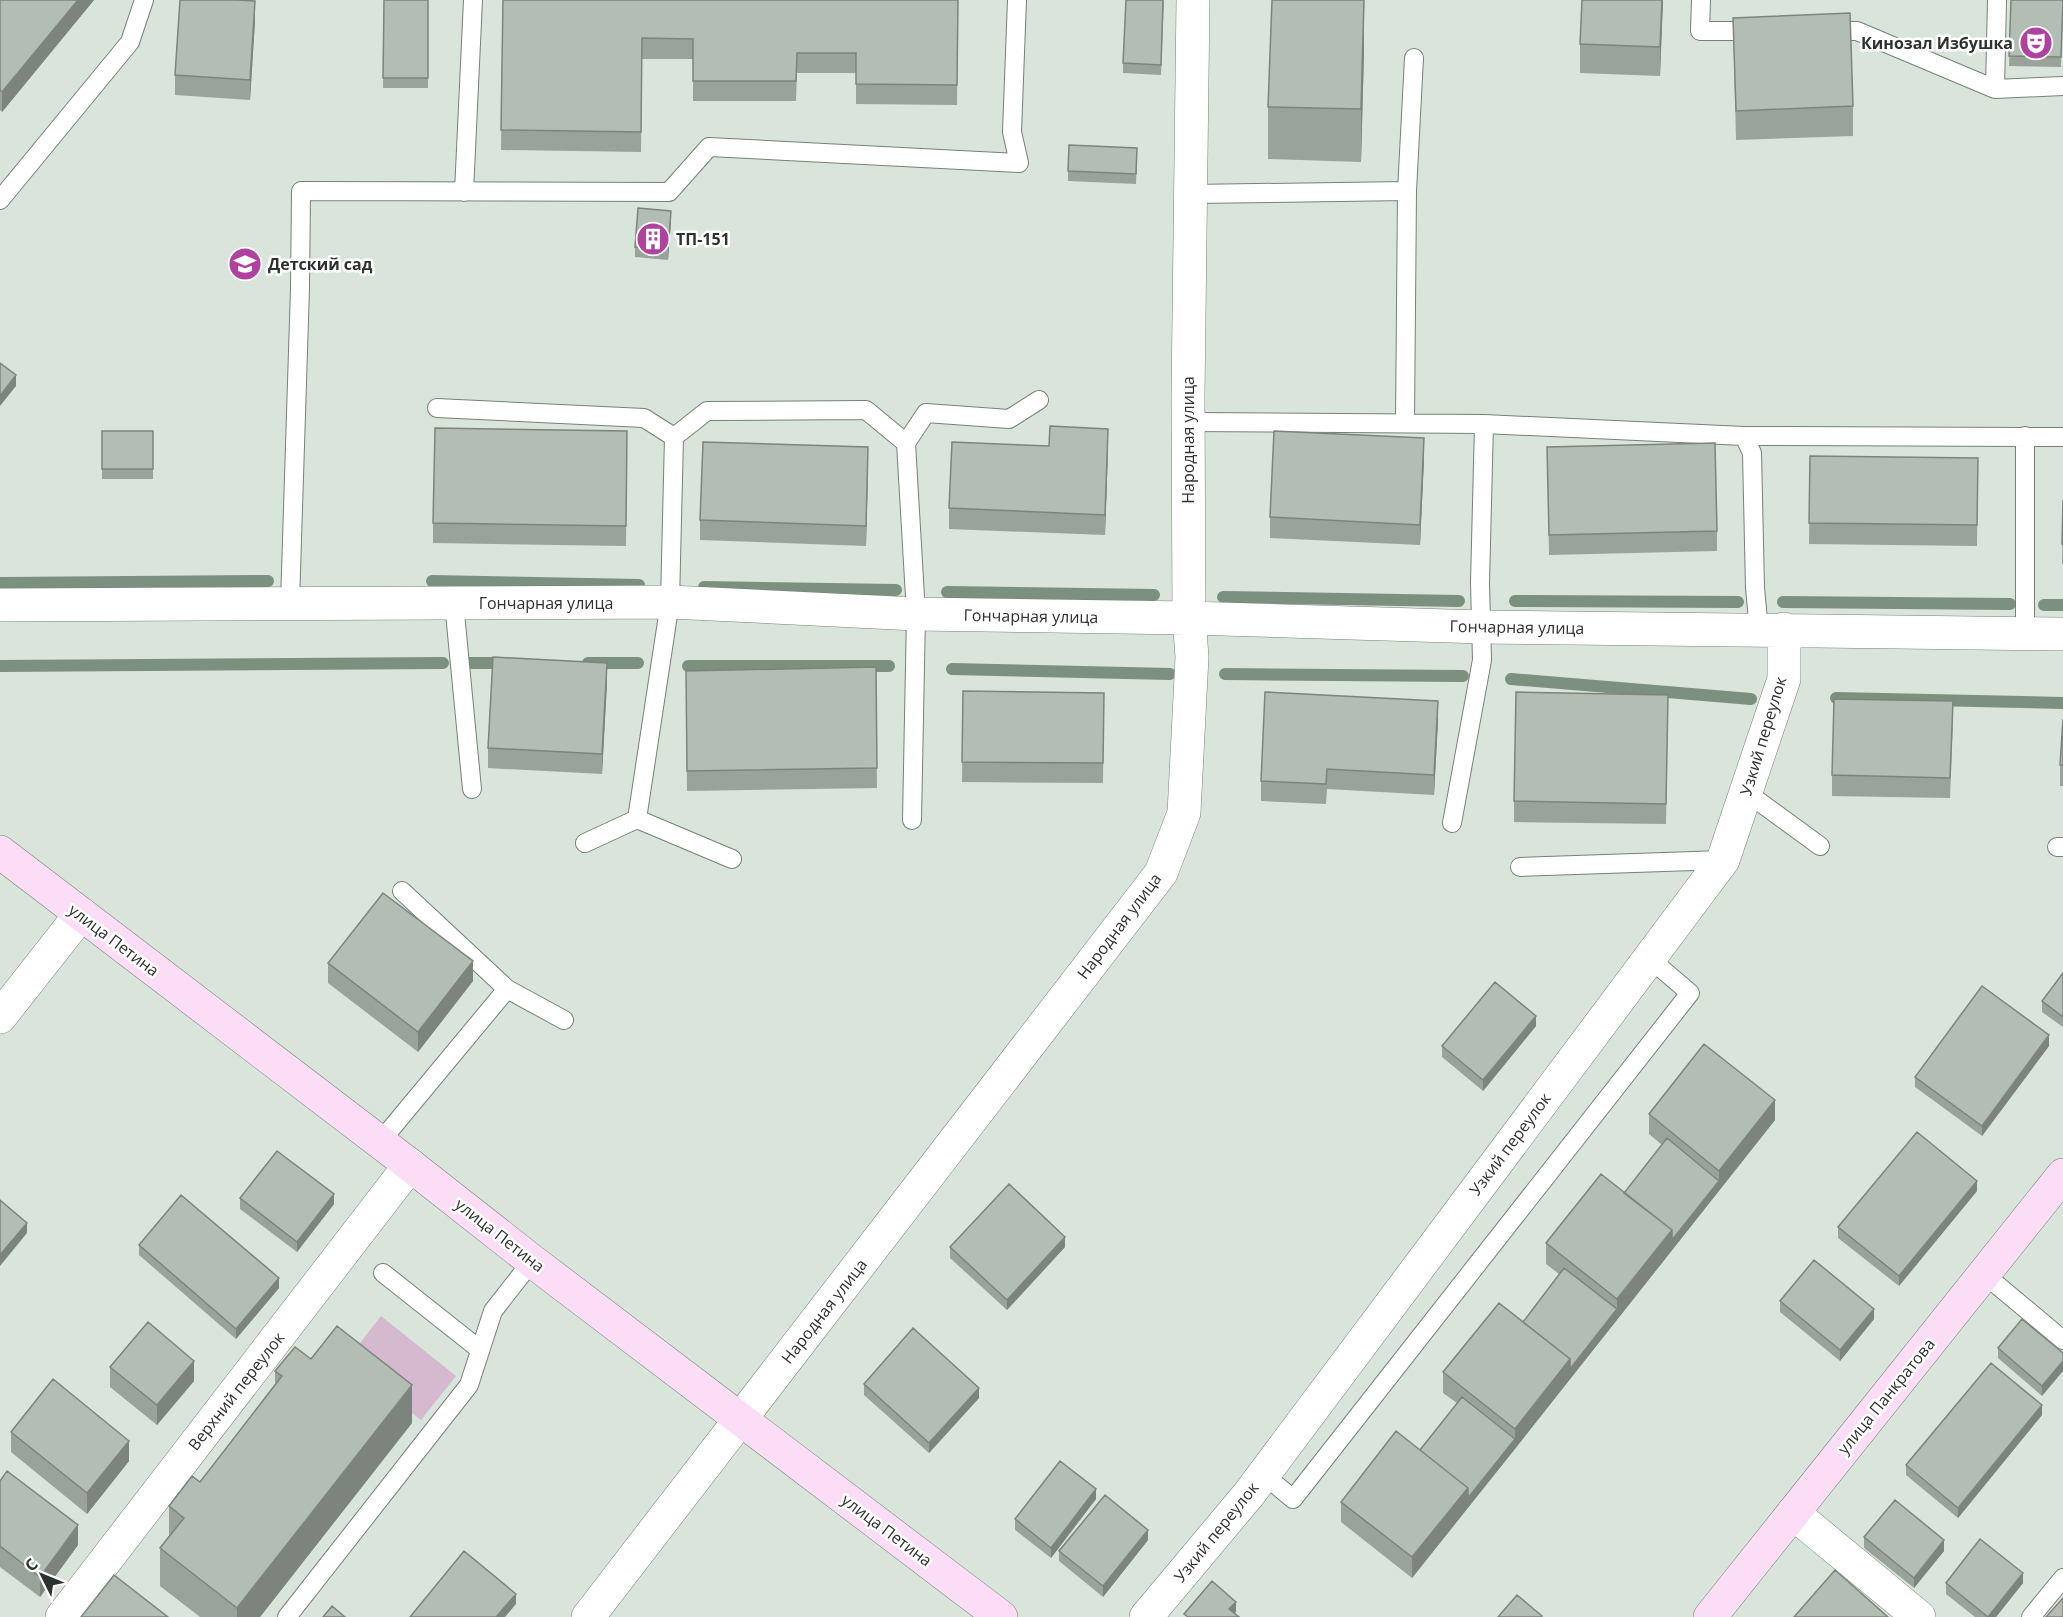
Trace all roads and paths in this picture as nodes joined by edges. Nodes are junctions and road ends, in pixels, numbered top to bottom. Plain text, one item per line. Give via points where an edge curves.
1 (144, 0) edge
2 (473, 0) edge
3 (1017, 0) edge
4 (1193, 0) edge
5 (1701, 0) edge
6 (1997, 0) edge
7 (1779, 31) edge
8 (1812, 31) edge
9 (1414, 58) dead end
10 (2063, 86) edge
11 (1995, 89) junction
12 (1407, 191) junction
13 (464, 192) junction
14 (2, 194) edge
15 (1191, 194) junction
16 (1039, 400) dead end
17 (437, 408) dead end
18 (1188, 422) junction
19 (1406, 422) junction
20 (1484, 424) junction
21 (1744, 435) junction
22 (2025, 436) junction
23 (674, 437) junction
24 (2063, 437) edge
25 (906, 443) junction
26 (670, 602) junction
27 (290, 603) junction
28 (454, 603) junction
29 (0, 605) edge
30 (916, 614) junction
31 (1190, 618) junction
32 (1482, 627) junction
33 (1771, 629) junction
34 (2025, 633) junction
35 (2063, 634) edge
36 (472, 789) dead end
37 (1746, 792) junction
38 (637, 819) junction
39 (912, 820) dead end
40 (1452, 823) dead end
41 (585, 843) dead end
42 (1820, 846) dead end
43 (0, 852) edge
44 (732, 859) dead end
45 (1723, 860) junction
46 (1520, 867) dead end
47 (402, 891) dead end
48 (81, 914) junction
49 (1649, 958) junction
50 (507, 989) junction
51 (0, 1017) edge
52 (564, 1020) dead end
53 (380, 1142) junction
54 (410, 1165) junction
55 (2063, 1175) edge
56 (532, 1261) junction
57 (383, 1273) dead end
58 (1984, 1274) junction
59 (2063, 1340) edge
60 (479, 1349) junction
61 (741, 1419) junction
62 (1263, 1474) junction
63 (1793, 1513) junction
64 (2063, 1578) edge
65 (62, 1617) edge
66 (287, 1617) edge
67 (588, 1617) edge
68 (1001, 1617) edge
69 (1146, 1617) edge
70 (1710, 1617) edge
71 (1919, 1617) edge
72 (2031, 1617) edge

1 - 14 lane via 130,42
2 - 13 lane
3 - 13 lane via 1012,132 1019,164 709,147 669,192
4 - 15 street, Народная улица
5 - 7 lane via 1700,31
6 - 11 lane
8 - 11 lane via 1857,31
9 - 12 lane
10 - 11 lane
12 - 15 lane
12 - 19 lane
13 - 27 lane via 301,191
15 - 18 street, Народная улица
16 - 25 lane via 1009,419 926,413
17 - 23 lane via 644,418
18 - 19 lane
18 - 31 street, Народная улица
19 - 20 lane
20 - 21 lane
20 - 32 lane
21 - 22 lane
21 - 33 lane via 1752,453 1755,588
22 - 24 lane
22 - 34 lane
23 - 25 lane via 707,411 866,410
23 - 26 lane
25 - 30 lane
26 - 28 street, Гончарная улица
26 - 30 street, Гончарная улица
26 - 38 lane
27 - 28 street, Гончарная улица
27 - 29 street, Гончарная улица
28 - 36 lane
30 - 31 street, Гончарная улица
30 - 39 lane
31 - 32 street, Гончарная улица
31 - 61 street, Народная улица via 1192,657 1184,813 1161,873
32 - 33 street, Гончарная улица
32 - 40 lane via 1482,660
33 - 34 street, Гончарная улица
33 - 37 street, Узкий переулок via 1784,679
34 - 35 street, Гончарная улица
37 - 42 lane
37 - 45 street, Узкий переулок
38 - 41 lane
38 - 44 lane
43 - 48 street, улица Петина
45 - 46 lane
45 - 49 street, Узкий переулок
47 - 50 lane
48 - 51 street
48 - 53 street, улица Петина
49 - 62 street, Узкий переулок
49 - 62 lane via 1690,993 1293,1499
50 - 52 lane
50 - 53 lane
53 - 54 street, улица Петина
54 - 56 street, улица Петина
54 - 65 street, Верхний переулок via 104,1579
55 - 58 street, улица Панкратова
56 - 60 lane via 492,1311
56 - 61 street, улица Петина
57 - 60 lane
58 - 59 lane
58 - 63 street, улица Панкратова
60 - 66 lane via 469,1385
61 - 67 street, Народная улица
61 - 68 street, улица Петина
62 - 69 street, Узкий переулок
63 - 70 street, улица Панкратова
63 - 71 street
64 - 72 lane

